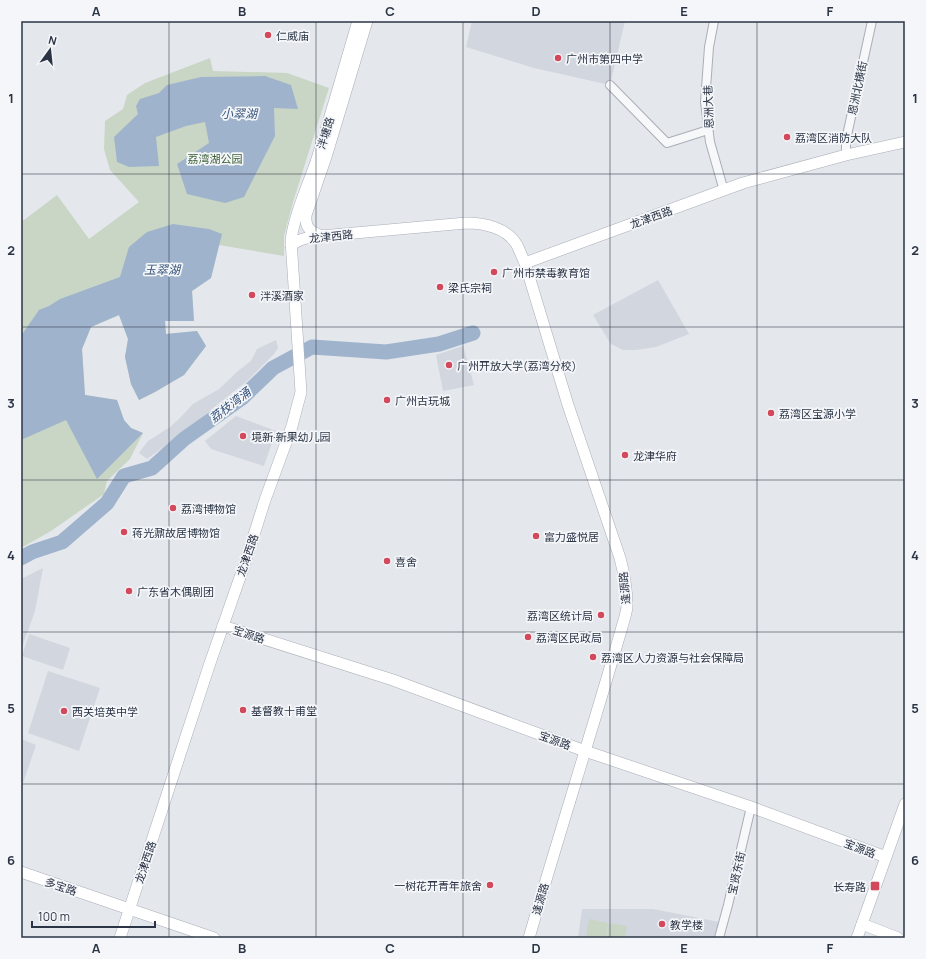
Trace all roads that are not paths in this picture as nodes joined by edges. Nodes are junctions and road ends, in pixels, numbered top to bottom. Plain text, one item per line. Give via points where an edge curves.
1 (358, 21) edge
2 (368, 21) edge
3 (714, 21) edge
4 (872, 21) edge
5 (610, 85) dead end
6 (708, 130) junction
7 (905, 142) edge
8 (846, 155) junction
9 (724, 191) junction
10 (306, 215) junction
11 (326, 236) junction
12 (294, 243) junction
13 (525, 263) junction
14 (223, 626) junction
15 (585, 751) junction
16 (905, 804) edge
17 (751, 808) junction
18 (886, 857) junction
19 (21, 872) edge
20 (130, 909) junction
21 (862, 924) junction
22 (120, 938) edge
23 (214, 938) edge
24 (529, 938) edge
25 (719, 938) edge
26 (857, 938) edge
27 (898, 938) edge

1 - 12 street, 泮塘路 via 327,126 292,230 291,240
2 - 10 street
3 - 6 street, 恩洲大巷 via 709,47 705,102
4 - 8 street, 恩洲北横街 via 846,140
5 - 6 street via 667,143
6 - 9 street, 恩洲大巷
7 - 8 street, 龙津西路
8 - 9 street, 龙津西路 via 743,183
9 - 13 street, 龙津西路
10 - 11 street via 305,222 308,228 312,232
10 - 12 street
11 - 12 street, 龙津西路 via 310,237
11 - 13 street, 龙津西路 via 477,223 491,226 507,234 516,244
12 - 14 street, 龙津西路 via 292,257 301,392 292,426
13 - 15 street, 逢源路 via 624,575 626,613
14 - 15 street, 宝源路 via 393,680
14 - 20 street, 龙津西路
15 - 17 street, 宝源路
15 - 24 street, 逢源路
16 - 18 street
17 - 18 street, 宝源路
17 - 25 street, 宝贤东街
18 - 21 street
19 - 20 street, 多宝路
20 - 22 street, 龙津西路
20 - 23 street, 多宝路
21 - 26 street
21 - 27 street

